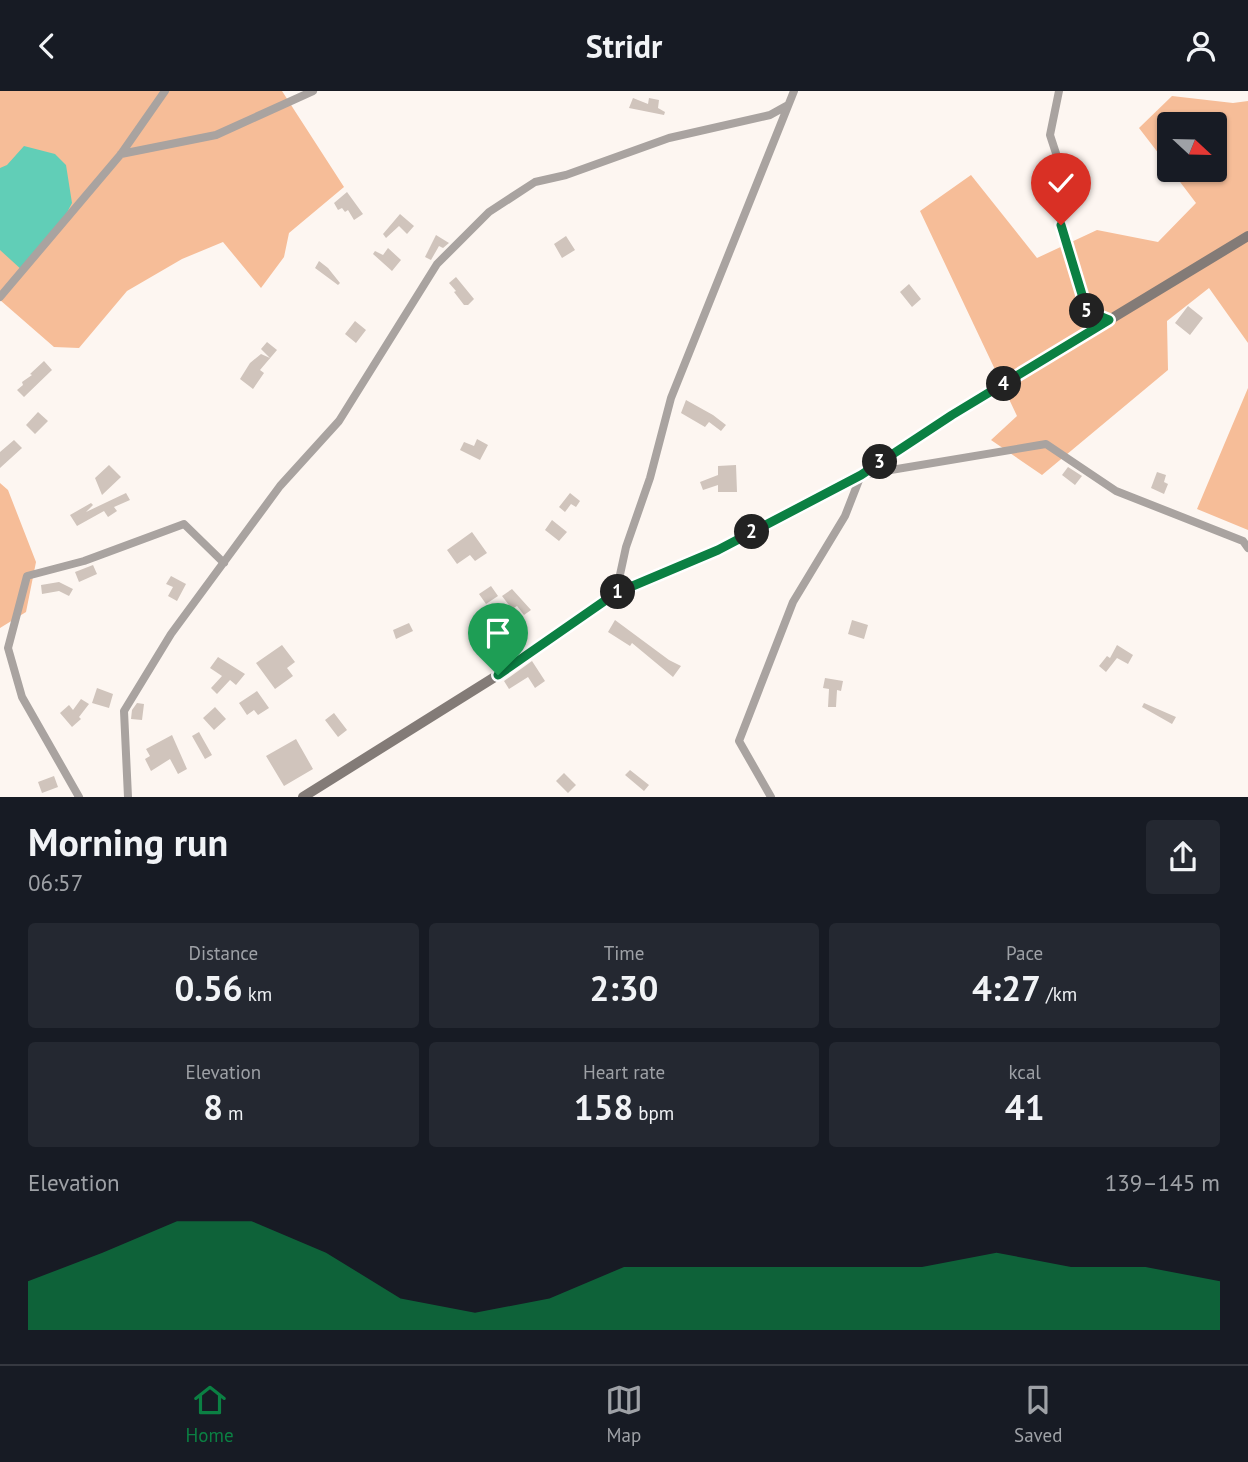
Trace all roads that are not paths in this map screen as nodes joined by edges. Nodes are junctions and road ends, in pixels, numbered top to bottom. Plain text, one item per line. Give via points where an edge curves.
1 (165, 91) edge
2 (313, 91) edge
3 (794, 91) edge
4 (1059, 91) edge
5 (788, 105) junction
6 (121, 154) junction
7 (1248, 236) edge
8 (0, 297) edge
9 (1109, 320) junction
10 (861, 475) junction
11 (1248, 548) edge
12 (224, 562) junction
13 (616, 593) junction
14 (79, 797) edge
15 (128, 797) edge
16 (303, 797) edge
17 (771, 797) edge

1 - 6 street
2 - 6 street via 216,135
3 - 5 street
4 - 9 street via 1050,135 1065,181 1061,225 1087,311
5 - 12 street via 769,115 669,138 535,182 489,212 437,264 339,421 280,486
5 - 13 street via 671,398
6 - 8 street
7 - 9 main road
9 - 10 main road
10 - 11 street via 1046,444 1116,491 1243,541
10 - 13 main road via 718,550
10 - 17 street via 845,516 793,603 739,741
12 - 14 street via 184,524 84,561 27,576 8,648 22,697
12 - 15 street via 170,634 124,711
13 - 16 main road via 498,675

